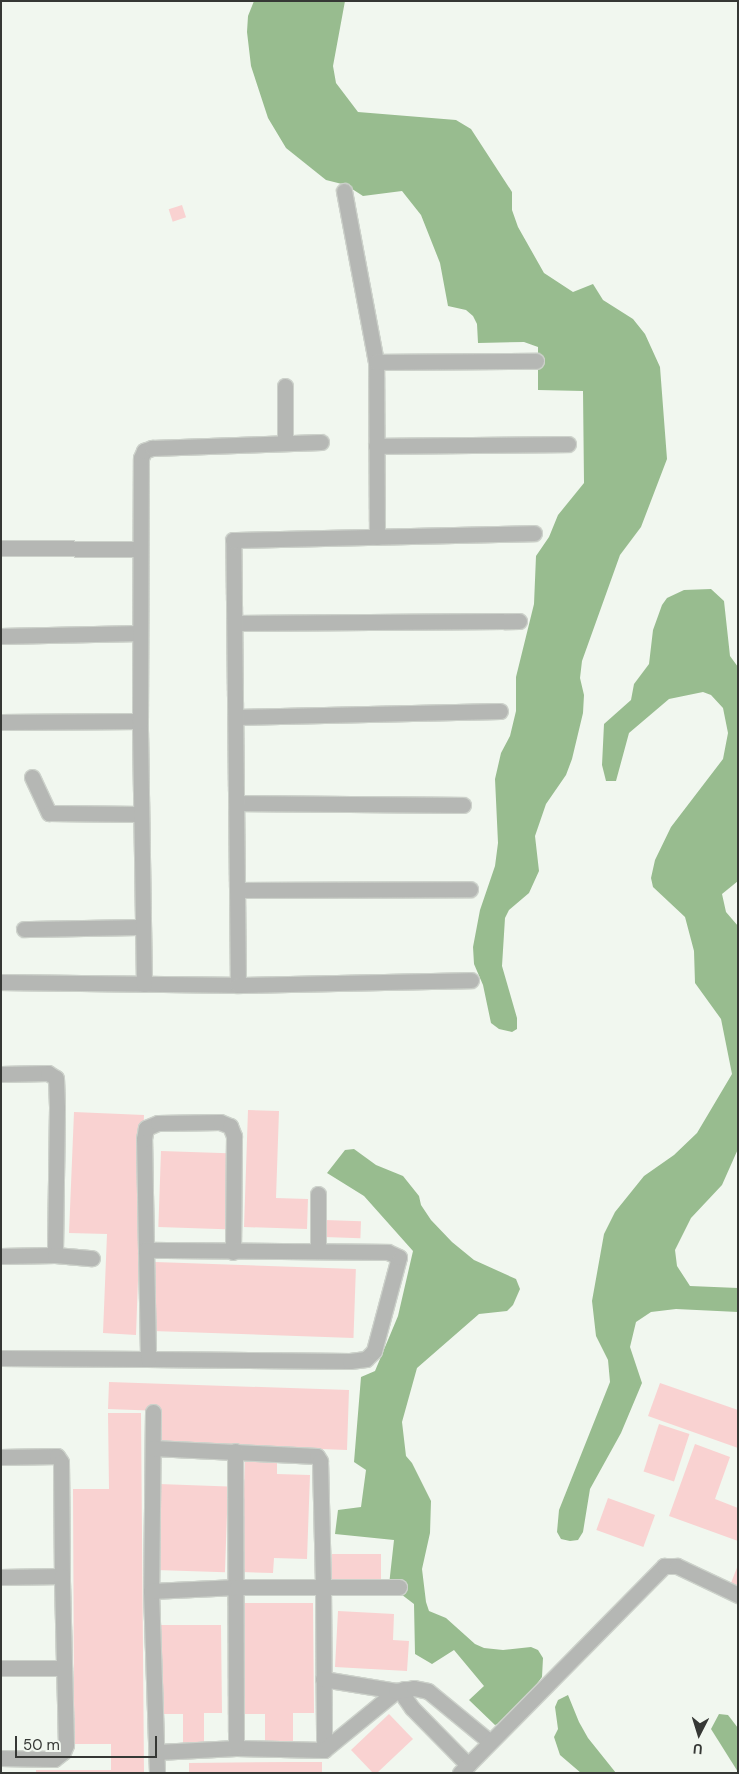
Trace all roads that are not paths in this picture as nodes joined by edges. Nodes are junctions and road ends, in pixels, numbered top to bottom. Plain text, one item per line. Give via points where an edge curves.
1 (344, 190) dead end
2 (536, 361) dead end
3 (376, 362) junction
4 (285, 386) dead end
5 (321, 442) dead end
6 (285, 443) junction
7 (568, 444) dead end
8 (376, 446) junction
9 (534, 533) dead end
10 (377, 536) junction
11 (1, 548) edge
12 (139, 549) junction
13 (519, 621) dead end
14 (234, 623) junction
15 (140, 633) junction
16 (1, 636) edge
17 (500, 711) dead end
18 (236, 717) junction
19 (140, 721) junction
20 (1, 722) edge
21 (32, 777) dead end
22 (237, 803) junction
23 (462, 804) dead end
24 (141, 814) junction
25 (470, 889) dead end
26 (238, 890) junction
27 (143, 926) junction
28 (24, 929) dead end
29 (471, 980) dead end
30 (1, 982) edge
31 (144, 984) junction
32 (238, 985) junction
33 (1, 1074) edge
34 (318, 1194) dead end
35 (146, 1250) junction
36 (318, 1251) junction
37 (233, 1252) junction
38 (55, 1255) junction
39 (1, 1256) edge
40 (92, 1258) dead end
41 (1, 1358) edge
42 (148, 1360) junction
43 (153, 1412) dead end
44 (152, 1448) junction
45 (235, 1451) junction
46 (1, 1457) edge
47 (62, 1576) junction
48 (1, 1577) edge
49 (237, 1587) junction
50 (323, 1587) junction
51 (399, 1587) dead end
52 (151, 1591) junction
53 (738, 1595) edge
54 (1, 1668) edge
55 (64, 1668) junction
56 (323, 1679) junction
57 (400, 1690) junction
58 (490, 1742) junction
59 (236, 1748) junction
60 (324, 1750) junction
61 (158, 1752) junction
62 (1, 1758) edge
63 (464, 1769) edge
64 (157, 1773) edge

1 - 3 street
2 - 3 street
3 - 8 street
4 - 6 street
5 - 6 street
6 - 12 street via 152,448 144,451 141,458
7 - 8 street
8 - 10 street
9 - 10 street
10 - 14 street via 233,540
11 - 12 street
12 - 15 street
13 - 14 street
14 - 18 street
15 - 16 street
15 - 19 street
17 - 18 street
18 - 22 street
19 - 20 street
19 - 24 street
21 - 24 street via 49,813
22 - 23 street
22 - 26 street
24 - 27 street
25 - 26 street
26 - 32 street
27 - 28 street
27 - 31 street
29 - 32 street
30 - 31 street
31 - 32 street
33 - 38 street via 48,1073 56,1078
34 - 36 street
35 - 37 street
35 - 37 street via 146,1128 158,1123 220,1122 230,1126 234,1136
35 - 42 street
36 - 37 street
36 - 42 street via 388,1252 399,1257 372,1356 350,1361
38 - 39 street
38 - 40 street
41 - 42 street
43 - 44 street
44 - 45 street
44 - 52 street
45 - 49 street
45 - 50 street via 312,1455 319,1459
46 - 47 street via 57,1456 61,1462
47 - 48 street
47 - 55 street
49 - 50 street
49 - 52 street
49 - 59 street
50 - 51 street
50 - 56 street
52 - 61 street
53 - 58 street via 677,1566 667,1565
54 - 55 street
55 - 62 street via 66,1744 63,1752 54,1759
56 - 57 street
56 - 60 street
57 - 58 street via 428,1691
57 - 60 street
57 - 63 street
58 - 63 street
59 - 60 street
59 - 61 street
61 - 64 street

